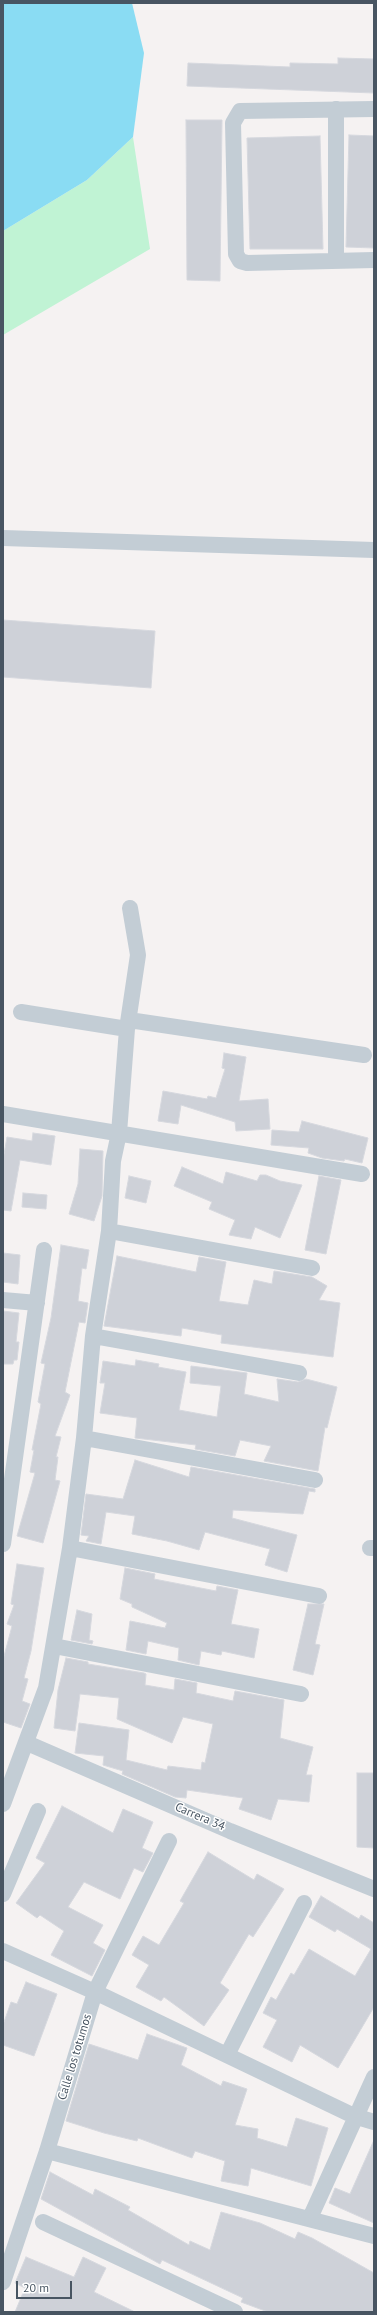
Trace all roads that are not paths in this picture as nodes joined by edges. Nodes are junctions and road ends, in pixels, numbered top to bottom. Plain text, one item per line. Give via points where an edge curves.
1 (336, 109) junction
2 (374, 109) edge
3 (374, 260) edge
4 (336, 261) junction
5 (3, 538) edge
6 (374, 550) edge
7 (130, 908) dead end
8 (21, 1012) dead end
9 (128, 1025) junction
10 (364, 1055) dead end
11 (3, 1114) edge
12 (119, 1133) junction
13 (362, 1174) dead end
14 (109, 1231) junction
15 (44, 1250) dead end
16 (312, 1268) dead end
17 (3, 1300) edge
18 (37, 1302) junction
19 (93, 1336) junction
20 (299, 1373) dead end
21 (84, 1438) junction
22 (315, 1480) dead end
23 (3, 1544) edge
24 (70, 1548) junction
25 (319, 1596) dead end
26 (54, 1646) junction
27 (301, 1694) dead end
28 (27, 1743) junction
29 (3, 1804) edge
30 (38, 1811) dead end
31 (169, 1841) dead end
32 (374, 1889) edge
33 (3, 1894) edge
34 (304, 1903) dead end
35 (3, 1951) edge
36 (95, 1992) junction
37 (227, 2055) junction
38 (374, 2077) edge
39 (354, 2116) junction
40 (374, 2122) edge
41 (47, 2151) junction
42 (310, 2218) junction
43 (43, 2222) dead end
44 (374, 2236) edge
45 (3, 2282) edge
46 (236, 2312) edge

1 - 2 street
1 - 4 street
1 - 4 street via 240,111 233,123 236,254 240,260 247,263
3 - 4 street
5 - 6 street
7 - 9 street via 138,955
8 - 9 street
9 - 10 street
9 - 12 street
11 - 12 street
12 - 13 street
12 - 14 street via 114,1161
14 - 16 street
14 - 19 street
15 - 18 street
17 - 18 street
18 - 23 street
19 - 20 street
19 - 21 street
21 - 22 street
21 - 24 street
24 - 25 street
24 - 26 street
26 - 27 street
26 - 28 street via 46,1688
28 - 29 street
28 - 32 street, Carrera 34 via 230,1831
30 - 33 street
31 - 36 street, Calle los totumos
34 - 37 street
35 - 36 street
36 - 37 street
36 - 41 street, Calle los totumos
37 - 39 street
38 - 39 street
39 - 40 street
39 - 42 street
41 - 42 street
41 - 45 street, Calle los totumos
42 - 44 street
43 - 46 street

